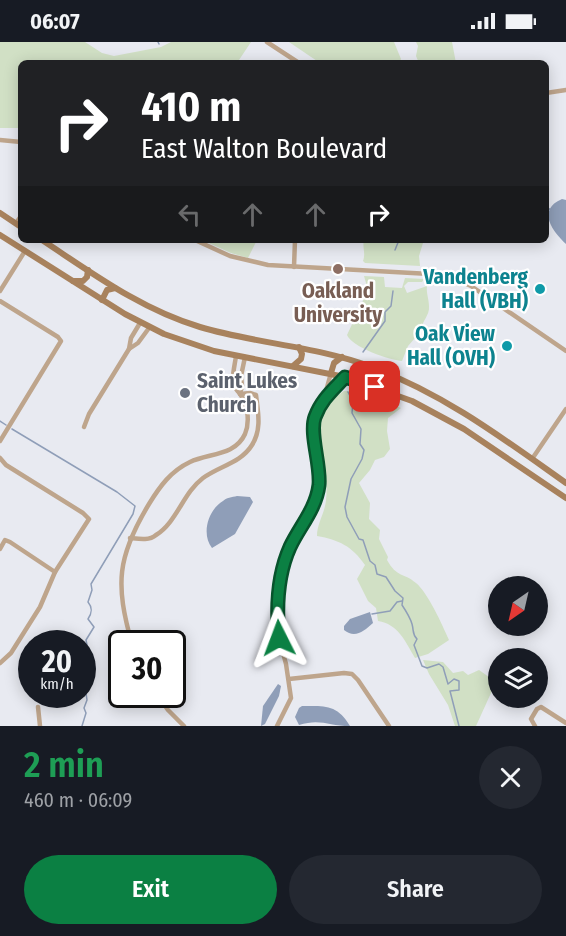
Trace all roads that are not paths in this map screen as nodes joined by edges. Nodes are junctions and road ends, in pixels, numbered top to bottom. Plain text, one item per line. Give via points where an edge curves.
1 (267, 42) edge
2 (294, 60) edge
3 (566, 90) edge
4 (549, 93) edge
5 (0, 140) edge
6 (18, 142) edge
7 (0, 213) edge
8 (18, 225) edge
9 (0, 235) edge
10 (47, 243) edge
11 (201, 243) edge
12 (295, 243) edge
13 (25, 251) junction
14 (294, 267) junction
15 (88, 270) junction
16 (73, 281) junction
17 (116, 288) junction
18 (0, 291) edge
19 (102, 300) junction
20 (0, 301) edge
21 (140, 323) junction
22 (149, 328) junction
23 (299, 347) junction
24 (129, 349) junction
25 (566, 351) edge
26 (236, 356) junction
27 (245, 357) junction
28 (342, 357) junction
29 (292, 366) junction
30 (331, 374) junction
31 (234, 375) junction
32 (241, 376) junction
33 (345, 377) junction
34 (240, 394) junction
35 (324, 398) junction
36 (566, 409) edge
37 (84, 427) dead end
38 (0, 441) edge
39 (223, 453) junction
40 (0, 458) edge
41 (532, 459) junction
42 (227, 466) junction
43 (566, 483) edge
44 (566, 498) edge
45 (130, 538) junction
46 (0, 549) edge
47 (56, 572) junction
48 (129, 630) edge
49 (0, 663) edge
50 (289, 679) junction
51 (39, 708) edge
52 (167, 708) edge
53 (566, 723) edge
54 (40, 726) edge
55 (184, 726) edge
56 (277, 726) edge
57 (389, 726) edge
58 (535, 726) edge

1 - 2 street
3 - 4 street
5 - 6 street
7 - 8 main road
9 - 13 main road
10 - 15 main road
11 - 14 street via 243,260
12 - 14 street
13 - 16 main road
13 - 18 street
14 - 25 street via 453,277
15 - 16 main road via 83,281
15 - 17 main road
16 - 19 main road
17 - 19 main road via 107,290
17 - 23 main road via 168,316 199,327
19 - 21 main road
20 - 38 street via 61,341
21 - 22 main road
21 - 24 street
22 - 24 street
22 - 26 main road
23 - 28 main road
23 - 29 main road via 301,359
24 - 37 street
26 - 27 main road
26 - 31 street
27 - 29 main road
27 - 32 street
28 - 30 main road via 334,363
28 - 41 main road via 393,375 440,398
29 - 30 main road
30 - 33 main road
30 - 35 street
31 - 32 street
31 - 34 street via 233,384
32 - 34 street
33 - 35 street
33 - 44 main road via 435,413
34 - 39 street via 248,416 245,434 234,448
34 - 42 street via 256,395 258,430 252,446
35 - 50 street via 313,426 319,479 316,500 290,549 278,593 279,638
36 - 41 street
39 - 42 street
39 - 45 street via 193,460 169,476
40 - 47 street via 89,519
41 - 43 main road
42 - 45 street via 202,478 154,537
45 - 48 street via 122,563 120,591
46 - 47 street via 5,540 10,542
47 - 49 street via 40,607 11,653
50 - 56 street via 291,698
50 - 57 street via 352,674
51 - 54 street
52 - 55 street
53 - 58 street via 541,707 531,719

